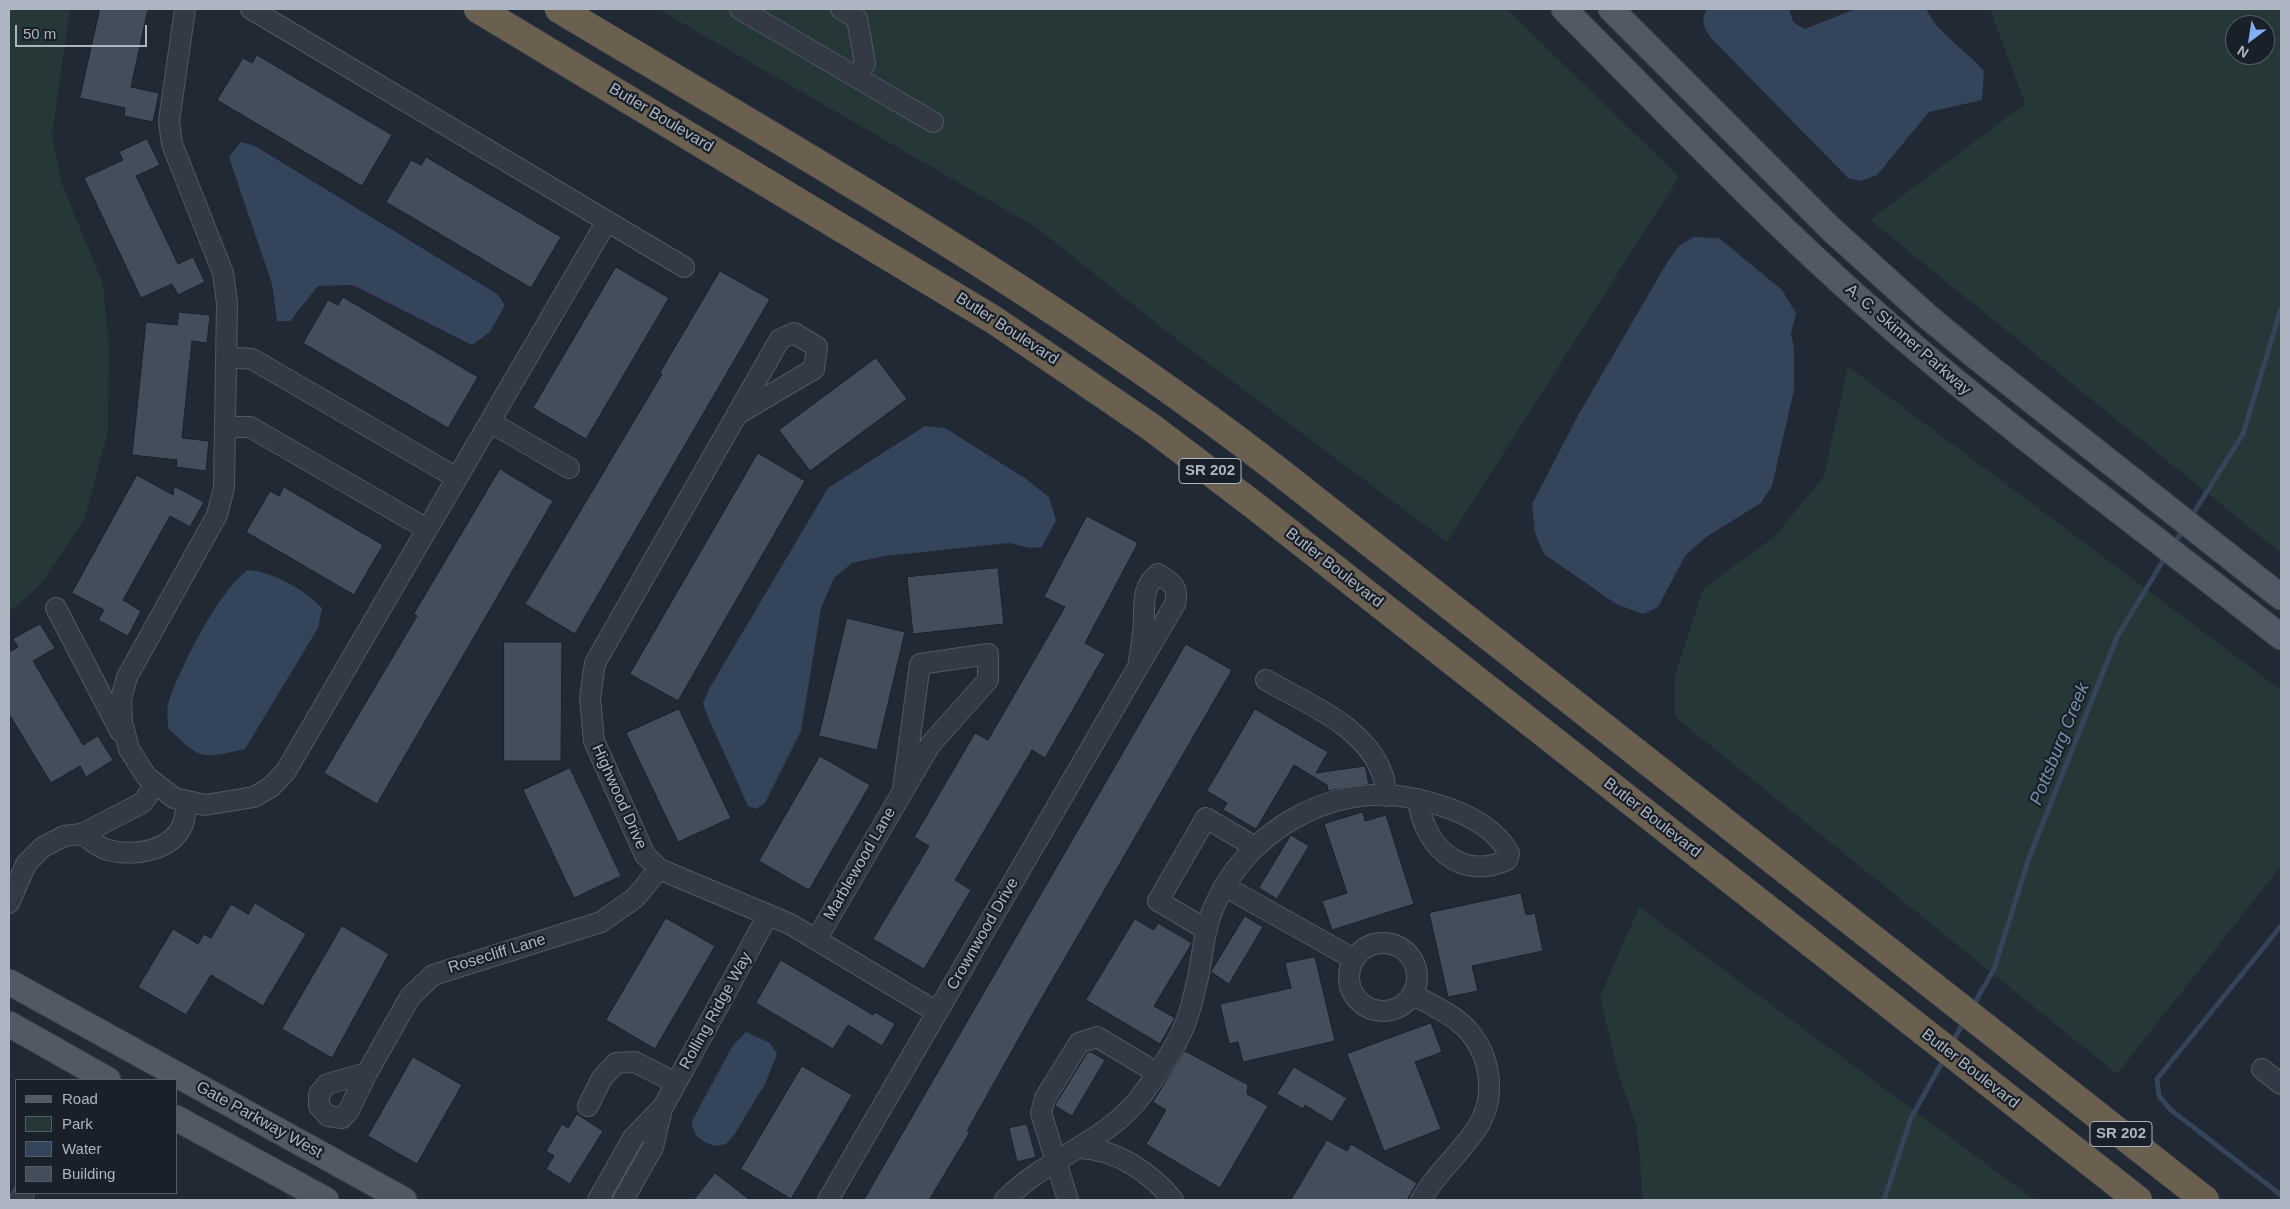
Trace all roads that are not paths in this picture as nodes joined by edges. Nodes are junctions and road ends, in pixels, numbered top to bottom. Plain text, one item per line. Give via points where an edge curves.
1 (186, 9) edge
2 (251, 9) edge
3 (478, 9) edge
4 (559, 9) edge
5 (740, 9) edge
6 (841, 9) edge
7 (1564, 9) edge
8 (1611, 9) edge
9 (857, 77) junction
10 (933, 122) dead end
11 (607, 220) junction
12 (684, 267) dead end
13 (226, 357) junction
14 (738, 414) dead end
15 (490, 422) junction
16 (225, 427) junction
17 (569, 468) dead end
18 (457, 478) junction
19 (427, 529) junction
20 (2281, 596) edge
21 (56, 608) dead end
22 (2275, 632) edge
23 (1138, 667) dead end
24 (1266, 680) dead end
25 (129, 749) junction
26 (156, 784) junction
27 (903, 789) junction
28 (1386, 796) junction
29 (1418, 799) dead end
30 (188, 801) junction
31 (82, 834) junction
32 (1255, 847) junction
33 (659, 869) junction
34 (1224, 886) junction
35 (9, 903) edge
36 (768, 914) junction
37 (1207, 930) junction
38 (816, 940) junction
39 (1354, 959) junction
40 (9, 982) edge
41 (1412, 994) junction
42 (937, 1012) junction
43 (9, 1024) edge
44 (2262, 1068) dead end
45 (366, 1073) dead end
46 (1157, 1073) junction
47 (106, 1079) edge
48 (676, 1083) junction
49 (2281, 1084) edge
50 (588, 1106) dead end
51 (663, 1107) junction
52 (178, 1119) edge
53 (653, 1147) junction
54 (1080, 1148) junction
55 (1057, 1160) junction
56 (2178, 1178) junction
57 (326, 1200) edge
58 (404, 1200) edge
59 (598, 1200) edge
60 (623, 1200) edge
61 (637, 1200) edge
62 (828, 1200) edge
63 (1005, 1200) edge
64 (1068, 1200) edge
65 (1174, 1200) edge
66 (1421, 1200) edge
67 (2138, 1200) edge
68 (2206, 1200) edge
69 (2210, 1200) edge

1 - 13 street via 169,121 172,144 223,273 227,303
2 - 11 street
3 - 67 highway, Butler Boulevard / SR 202 via 932,281 1107,396 1248,500
4 - 56 highway, SR 202 via 960,250 1174,392
5 - 9 street
6 - 9 street via 857,19 865,63
7 - 22 main road, A. C. Skinner Parkway via 1824,267 1959,384
8 - 20 main road, A. C. Skinner Parkway via 1877,272 1980,360
9 - 10 street
11 - 12 street
11 - 15 street
13 - 16 street
13 - 18 street via 252,359
14 - 33 street, Highwood Drive via 595,663 590,698 594,741 645,856
15 - 17 street
15 - 18 street
16 - 19 street via 250,427
16 - 25 street via 224,488 217,515 127,677 121,699 122,722
18 - 19 street
19 - 30 street via 286,772 271,787 254,797 205,805
21 - 25 street
23 - 42 street, Crownwood Drive
24 - 28 street via 1343,724 1361,739 1383,774
25 - 26 street via 146,776
26 - 30 street via 174,798
26 - 31 street via 142,803
27 - 27 street, Marblewood Lane via 920,664 988,654 988,680 930,745
27 - 38 street, Marblewood Lane
28 - 29 street
28 - 32 street via 1334,802 1310,810 1290,819
30 - 31 street via 182,825 159,848 139,853 107,850
31 - 35 street via 64,836 43,848 26,864
32 - 34 street
32 - 37 street via 1206,818 1158,901
33 - 36 street, Highwood Drive
33 - 45 street, Rosecliff Lane via 635,898 601,922 433,975 410,997
34 - 37 street
34 - 39 street
36 - 38 street, Highwood Drive
36 - 48 street, Rolling Ridge Way
37 - 46 street via 1183,1031
38 - 42 street, Highwood Drive
39 - 41 street via 1369,945 1380,943 1400,948 1408,954 1417,974
39 - 41 street via 1349,970 1349,982 1353,993 1365,1005 1382,1010 1394,1008
40 - 58 main road, Gate Parkway West
41 - 66 street via 1450,1016 1468,1032 1483,1056 1490,1087 1478,1127
42 - 62 street, Crownwood Drive
43 - 47 main road
44 - 49 street
46 - 54 street via 1132,1109
46 - 55 street via 1097,1037 1079,1043 1042,1105 1041,1113
48 - 50 street via 635,1062 616,1063 602,1078
48 - 51 street, Rolling Ridge Way
51 - 53 street, Rolling Ridge Way
51 - 59 street, Rolling Ridge Way via 633,1138
52 - 57 main road
53 - 60 street, Rolling Ridge Way
53 - 61 street via 648,1179
54 - 55 street
54 - 65 street via 1094,1148 1129,1163
55 - 63 street
55 - 64 street
56 - 68 highway, SR 202
56 - 69 highway

